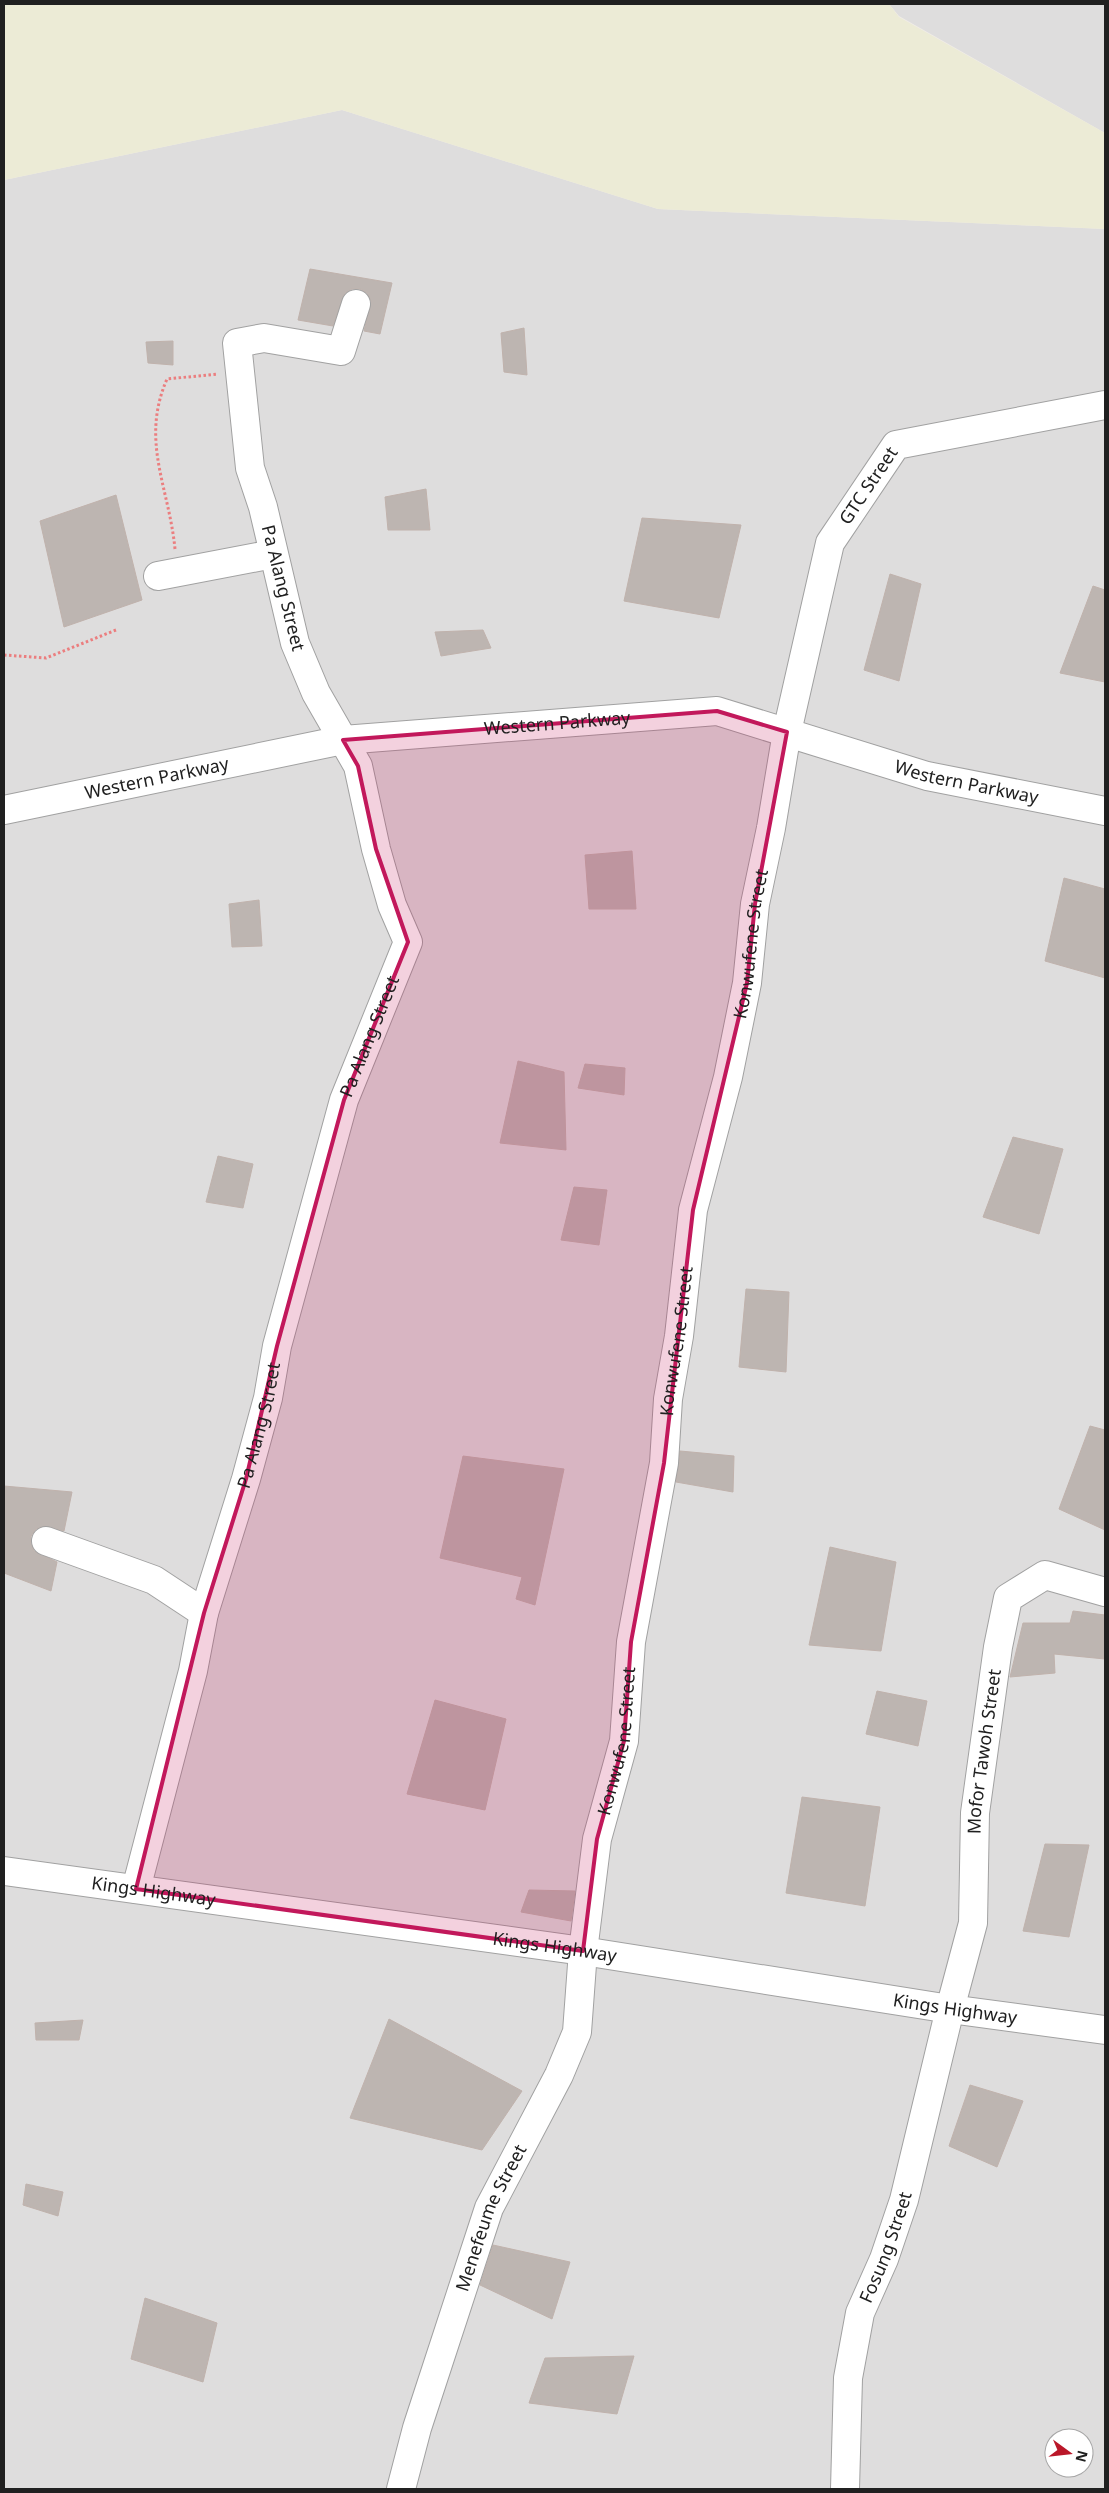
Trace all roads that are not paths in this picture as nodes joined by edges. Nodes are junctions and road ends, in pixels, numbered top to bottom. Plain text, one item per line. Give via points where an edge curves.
1 (356, 304) dead end
2 (1105, 405) edge
3 (273, 554) junction
4 (168, 574) road end
5 (787, 732) junction
6 (343, 740) junction
7 (4, 810) edge
8 (1105, 811) edge
9 (46, 1541) dead end
10 (1105, 1592) edge
11 (204, 1613) junction
12 (4, 1870) edge
13 (136, 1889) junction
14 (583, 1951) junction
15 (950, 2009) junction
16 (1105, 2030) edge
17 (401, 2489) edge
18 (845, 2489) edge

1 - 3 street, Pa Alang Street via 341,352 264,338 237,343 250,468
2 - 5 street, GTC Street via 896,445 830,543
3 - 4 street
3 - 6 street, Pa Alang Street via 295,643 316,693
5 - 6 street, Western Parkway via 718,711
5 - 8 street, Western Parkway via 927,776
5 - 14 street, Konwufene Street via 755,904 747,983 728,1076 693,1210 668,1399 664,1463 631,1642 624,1741 596,1840
6 - 7 street, Western Parkway
6 - 11 street, Pa Alang Street via 358,766 376,849 392,905 408,942 344,1100 277,1346 268,1398 246,1479
9 - 11 street via 154,1580
10 - 15 street, Mofor Tawoh Street via 1045,1575 1008,1598 975,1813 973,1923
11 - 13 street, Pa Alang Street via 193,1671
12 - 13 street, Kings Highway
13 - 14 street, Kings Highway
14 - 15 street, Kings Highway
14 - 17 street, Menefeume Street via 577,2032 559,2075 489,2208 417,2428
15 - 16 street, Kings Highway
15 - 18 street, Fosung Street via 904,2200 860,2313 848,2378

